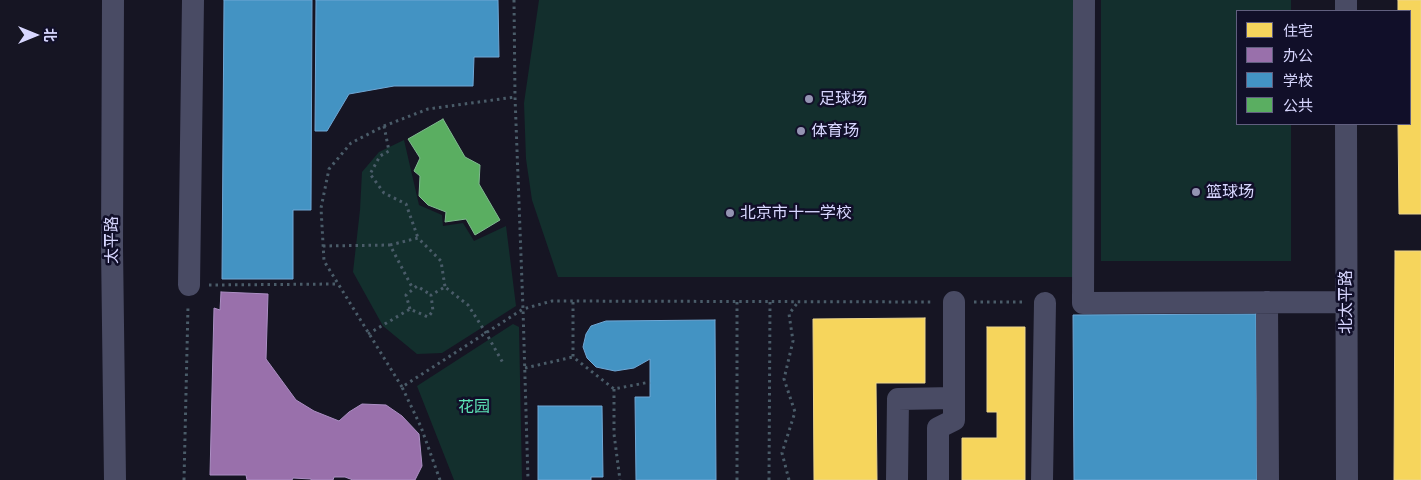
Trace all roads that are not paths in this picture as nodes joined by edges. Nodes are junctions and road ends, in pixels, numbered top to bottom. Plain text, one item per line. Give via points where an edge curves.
1 (113, 0) edge
2 (193, 0) edge
3 (1084, 0) edge
4 (1346, 125) edge
5 (189, 285) road end
6 (954, 302) road end
7 (1045, 302) road end
8 (1267, 302) junction
9 (1346, 302) junction
10 (954, 398) junction
11 (115, 480) edge
12 (897, 480) edge
13 (938, 480) edge
14 (1042, 480) edge
15 (1268, 480) edge
16 (1346, 480) edge

1 - 11 street, 太平路
2 - 5 street
3 - 8 street via 1083,302
4 - 9 street, 北太平路
6 - 10 street
7 - 14 street
8 - 9 street
8 - 15 street
9 - 16 street, 北太平路
10 - 12 street via 898,399
10 - 13 street via 954,420 938,428

